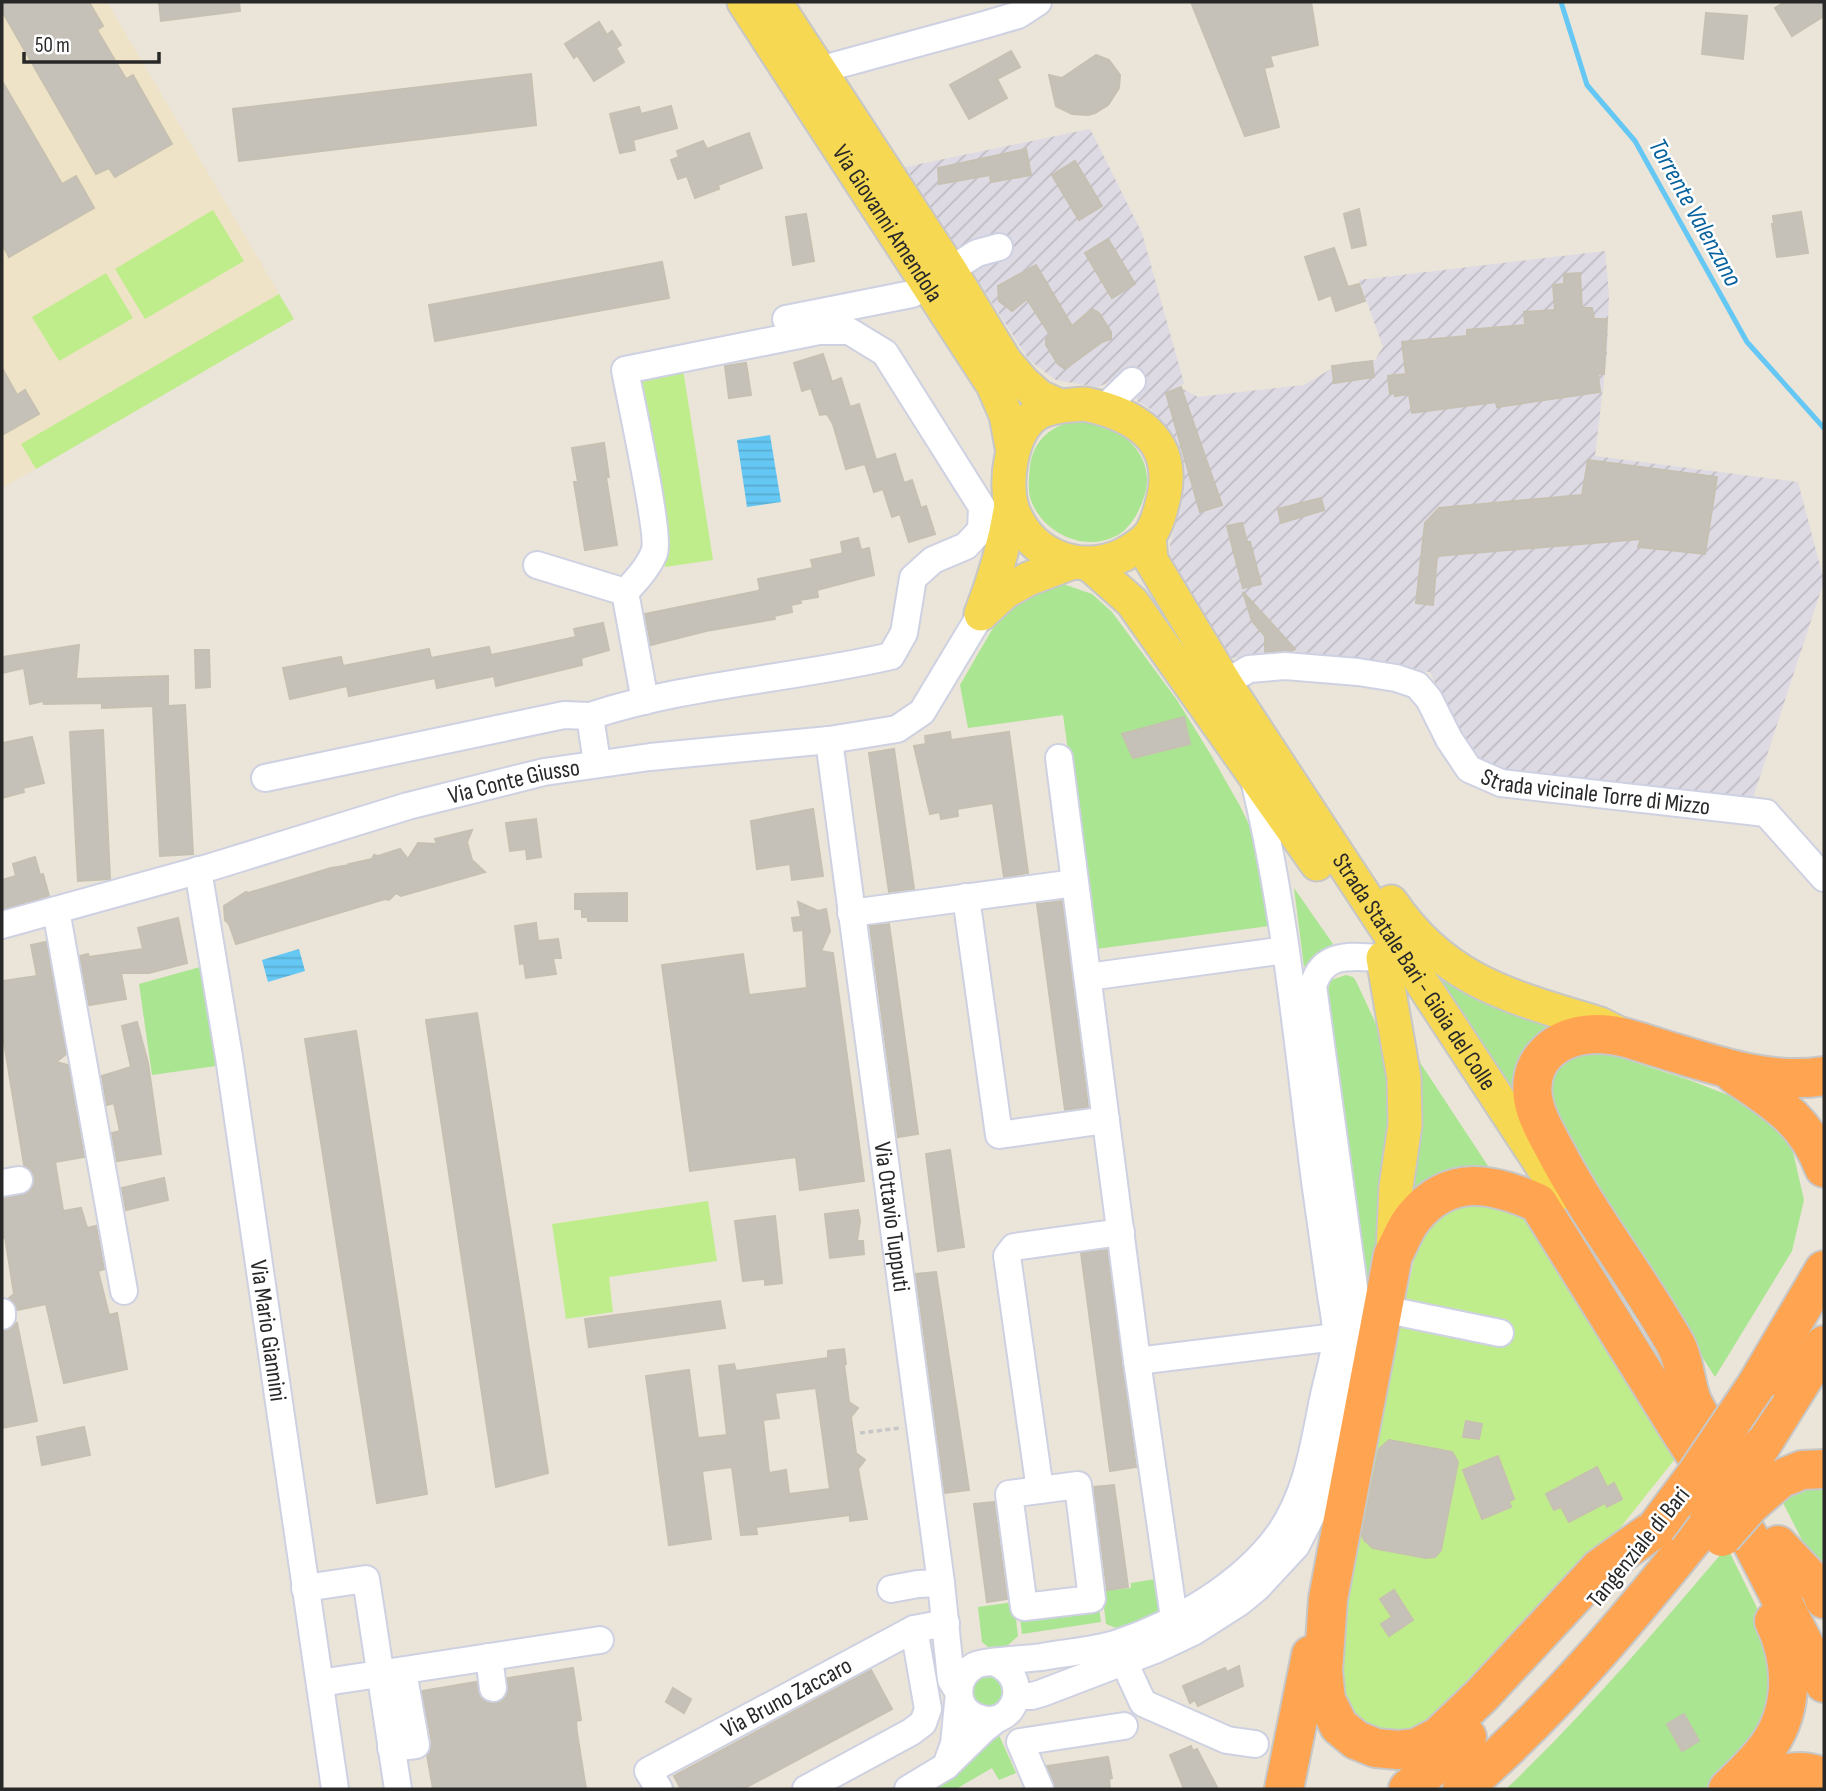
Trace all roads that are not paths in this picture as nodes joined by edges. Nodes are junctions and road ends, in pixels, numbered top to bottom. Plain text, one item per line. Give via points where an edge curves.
1 (744, 2) edge
2 (775, 2) edge
3 (1038, 2) edge
4 (819, 70) junction
5 (999, 247) dead end
6 (939, 277) junction
7 (764, 324) dead end
8 (1132, 381) dead end
9 (1060, 406) junction
10 (1104, 408) junction
11 (1013, 452) junction
12 (1011, 505) junction
13 (1149, 536) junction
14 (1081, 563) junction
15 (537, 565) dead end
16 (625, 592) junction
17 (981, 614) junction
18 (1225, 683) junction
19 (645, 701) junction
20 (590, 716) junction
21 (829, 740) junction
22 (1059, 758) dead end
23 (597, 763) junction
24 (1252, 772) junction
25 (265, 778) dead end
26 (1290, 784) junction
27 (198, 870) junction
28 (1824, 878) edge
29 (1075, 883) junction
30 (966, 897) junction
31 (56, 910) junction
32 (851, 913) junction
33 (2, 925) edge
34 (1284, 950) junction
35 (1383, 958) junction
36 (1088, 977) junction
37 (1629, 1038) junction
38 (1720, 1066) junction
39 (1824, 1076) edge
40 (1106, 1120) junction
41 (1824, 1168) edge
42 (1538, 1203) junction
43 (1121, 1232) junction
44 (1824, 1242) edge
45 (1393, 1255) junction
46 (1816, 1284) edge
47 (124, 1291) dead end
48 (1383, 1309) junction
49 (1500, 1333) dead end
50 (1336, 1337) junction
51 (1824, 1345) edge
52 (1137, 1361) junction
53 (1693, 1401) junction
54 (1824, 1469) edge
55 (1040, 1490) junction
56 (1656, 1528) junction
57 (1740, 1535) junction
58 (941, 1583) junction
59 (891, 1589) dead end
60 (306, 1593) junction
61 (1824, 1599) edge
62 (1328, 1600) junction
63 (1215, 1607) junction
64 (1174, 1618) junction
65 (946, 1623) junction
66 (914, 1629) junction
67 (1824, 1633) edge
68 (600, 1640) dead end
69 (1120, 1653) junction
70 (489, 1657) junction
71 (1035, 1658) junction
72 (987, 1663) junction
73 (392, 1673) junction
74 (334, 1681) dead end
75 (1824, 1683) edge
76 (493, 1688) dead end
77 (959, 1693) junction
78 (1030, 1694) junction
79 (997, 1719) junction
80 (1124, 1726) dead end
81 (1051, 1737) junction
82 (1255, 1744) dead end
83 (399, 1747) junction
84 (946, 1766) junction
85 (1493, 1773) edge
86 (1824, 1778) edge
87 (335, 1789) edge
88 (398, 1789) edge
89 (413, 1789) edge
90 (659, 1789) edge
91 (806, 1789) edge
92 (908, 1789) edge
93 (1040, 1789) edge
94 (1284, 1789) edge
95 (1408, 1789) edge
96 (1462, 1789) edge
97 (1728, 1789) edge
98 (1738, 1789) edge

1 - 6 main road, Via Giovanni Amendola
2 - 4 main road, Via Giovanni Amendola
3 - 4 street via 1018,15
4 - 6 main road, Via Giovanni Amendola
5 - 6 street via 977,253
6 - 7 street via 912,294
6 - 9 main road, Via Giovanni Amendola via 1023,382
6 - 11 main road, Via Giovanni Amendola via 1006,415
8 - 10 street
9 - 10 main road, Via Giovanni Amendola
9 - 11 main road, Via Giovanni Amendola via 1036,414 1020,432
10 - 13 main road, Via Giovanni Amendola via 1137,423 1160,451 1166,486
11 - 12 main road, Via Giovanni Amendola
12 - 14 main road, Via Giovanni Amendola via 1020,528 1035,544
12 - 17 main road via 1005,543
13 - 14 main road via 1111,560
13 - 18 main road, Strada Statale Bari - Gioia del Colle via 1151,560
14 - 17 main road via 1028,579
14 - 24 main road, Strada Statale Bari - Gioia del Colle via 1132,602
15 - 16 street
16 - 19 street
16 - 19 street via 655,551 625,370 818,331 849,331 885,353 982,507 981,530 966,546 933,560 914,578 904,633 891,656
17 - 21 street, Via Conte Giusso via 922,712 897,729
18 - 26 main road, Strada Statale Bari - Gioia del Colle
18 - 28 street, Strada vicinale Torre di Mizzo via 1249,669 1285,666 1396,678 1417,685 1429,699 1469,769 1501,783 1766,813
19 - 20 street
20 - 23 street
20 - 25 street via 564,715
21 - 23 street, Via Conte Giusso
21 - 32 street, Via Ottavio Tupputi
22 - 29 street
23 - 27 street, Via Conte Giusso via 408,806
24 - 34 street via 1267,834
24 - 35 main road, Strada Statale Bari - Gioia del Colle
26 - 37 main road via 1356,850 1424,942 1456,968 1484,986
26 - 53 main road, Strada Statale Bari - Gioia del Colle
27 - 31 street, Via Conte Giusso
27 - 60 street, Via Mario Giannini
29 - 30 street
29 - 36 street
30 - 32 street
30 - 40 street via 999,1135
31 - 33 street, Via Conte Giusso
31 - 47 street
32 - 58 street, Via Ottavio Tupputi
34 - 36 street
34 - 50 street
35 - 42 main road, Strada Statale Bari - Gioia del Colle
35 - 45 main road via 1404,1078 1405,1125
35 - 63 street via 1348,956 1329,961 1317,972 1313,986 1360,1331 1326,1486 1296,1546 1257,1588
36 - 40 street
37 - 38 highway
37 - 53 highway via 1573,1035 1553,1046 1532,1081 1533,1100 1565,1169 1678,1348
38 - 39 highway via 1771,1077
38 - 41 highway via 1785,1109 1815,1145
40 - 43 street
42 - 45 highway via 1498,1187 1462,1186 1419,1211
42 - 57 highway
43 - 52 street
43 - 55 street via 1014,1247 1006,1256
44 - 46 highway, Tangenziale di Bari
45 - 48 highway
46 - 56 highway, Tangenziale di Bari, bridge via 1757,1384
48 - 49 street
48 - 62 highway
50 - 52 street
50 - 63 street via 1306,1481 1280,1533
51 - 57 highway, Tangenziale di Bari, bridge via 1761,1446
52 - 64 street
53 - 57 highway
54 - 57 highway, bridge via 1802,1470 1780,1479 1751,1504
55 - 55 street via 1078,1485 1092,1599 1024,1607 1009,1494
56 - 62 highway via 1600,1567 1482,1695 1439,1736 1416,1748 1376,1748 1339,1726 1326,1700 1323,1671
56 - 95 highway, Tangenziale di Bari via 1486,1720
57 - 61 highway via 1820,1589
57 - 67 highway
57 - 75 highway
57 - 85 highway, Tangenziale di Bari via 1630,1618
57 - 97 highway via 1751,1575 1781,1636 1789,1668 1781,1724 1763,1753
58 - 59 street
58 - 65 street, Via Ottavio Tupputi
60 - 73 street via 367,1584
60 - 87 street, Via Mario Giannini
62 - 94 highway via 1311,1652
63 - 64 street
63 - 69 street via 1193,1632
64 - 69 street
65 - 66 street, Via Bruno Zaccaro
65 - 72 street via 960,1650
65 - 77 street, Via Ottavio Tupputi via 951,1680
66 - 90 street, Via Bruno Zaccaro via 648,1771
66 - 91 street via 928,1709 923,1723
68 - 70 street
69 - 71 street
69 - 78 street
69 - 82 street via 1143,1703 1227,1740
70 - 73 street
70 - 76 street
71 - 72 street
71 - 78 street
72 - 77 street via 964,1675
72 - 78 street via 1010,1672 1017,1687
73 - 74 street
73 - 83 street via 416,1745
77 - 79 street via 971,1715
77 - 84 street via 954,1744
78 - 79 street
78 - 81 street
79 - 84 street
80 - 81 street
81 - 93 street via 1020,1742
83 - 88 street
83 - 89 street
84 - 92 street
85 - 96 highway, Tangenziale di Bari
86 - 98 highway via 1793,1772

